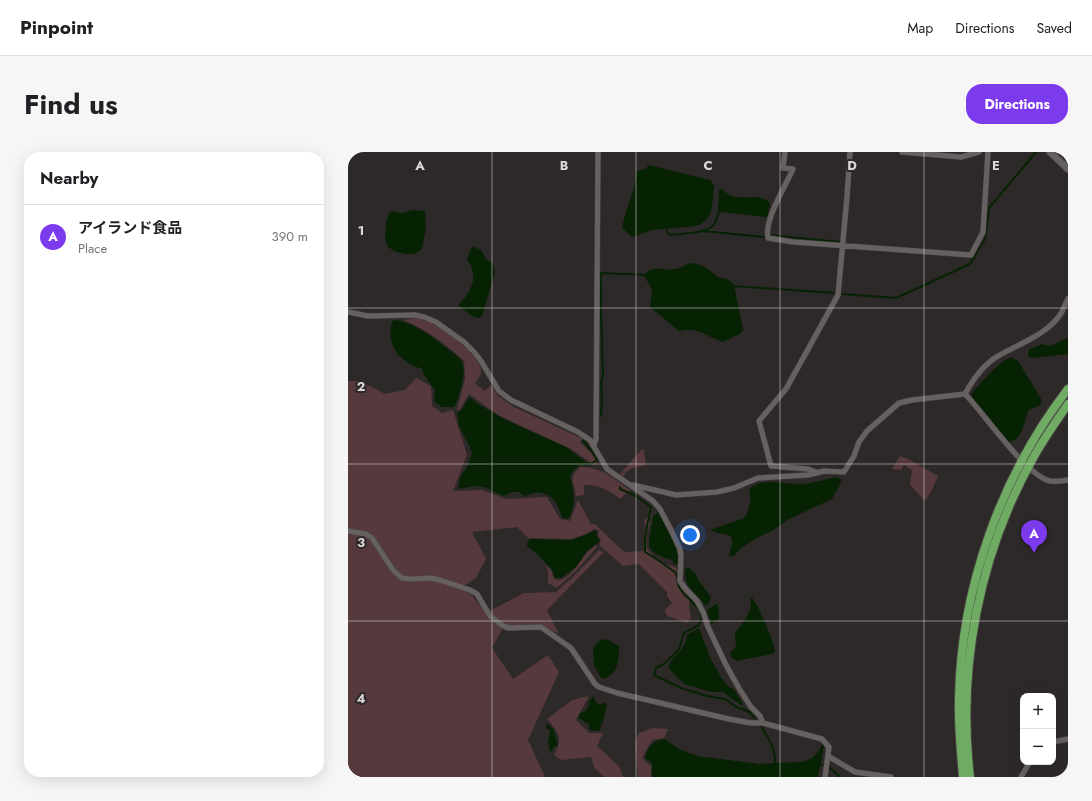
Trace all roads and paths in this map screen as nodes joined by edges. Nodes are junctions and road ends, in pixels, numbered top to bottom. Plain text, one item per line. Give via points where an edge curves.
1 (598, 152) edge
2 (785, 152) edge
3 (850, 152) edge
4 (902, 152) edge
5 (979, 152) edge
6 (988, 152) edge
7 (1050, 152) edge
8 (971, 153) edge
9 (937, 154) edge
10 (1068, 169) edge
11 (842, 245) junction
12 (1068, 299) edge
13 (348, 312) edge
14 (1068, 389) edge
15 (965, 394) junction
16 (1068, 404) edge
17 (594, 444) junction
18 (1025, 464) junction
19 (816, 472) junction
20 (1068, 480) edge
21 (629, 485) junction
22 (348, 531) edge
23 (763, 723) junction
24 (1068, 739) edge
25 (1056, 741) edge
26 (828, 756) junction
27 (1028, 765) edge
28 (825, 777) edge
29 (891, 777) edge
30 (963, 777) edge
31 (970, 777) edge
32 (1021, 777) edge

1 - 17 street
2 - 11 street via 783,168 793,169 770,216 768,238
3 - 11 street
4 - 9 street
5 - 8 street
6 - 11 street via 983,232 971,255
7 - 10 street
8 - 9 street via 961,157
11 - 19 street via 837,297 786,389 759,421 771,466
12 - 15 street via 1060,315 1049,326 996,357 974,378
13 - 17 street via 368,316 415,315 436,322 474,352 499,391 511,400 578,432
14 - 18 highway via 1056,405
15 - 18 street
15 - 19 street via 900,403 867,431 844,472
16 - 18 highway
17 - 21 street via 607,469
18 - 20 street via 1034,474 1049,481
18 - 30 highway via 1007,491 988,538 970,601 962,652 959,699
18 - 31 highway via 996,542 978,603 968,676
19 - 21 street via 808,475 758,478 717,492 676,495
21 - 23 street via 653,501 660,509 680,549 680,581 697,601 726,665
22 - 23 street via 366,534 372,538 393,570 402,578 432,578 470,590 477,594 490,616 508,628 541,627 570,648 599,687 729,719
23 - 26 street via 822,739 828,747
24 - 25 street
26 - 28 street
26 - 29 street via 855,772
27 - 32 street

